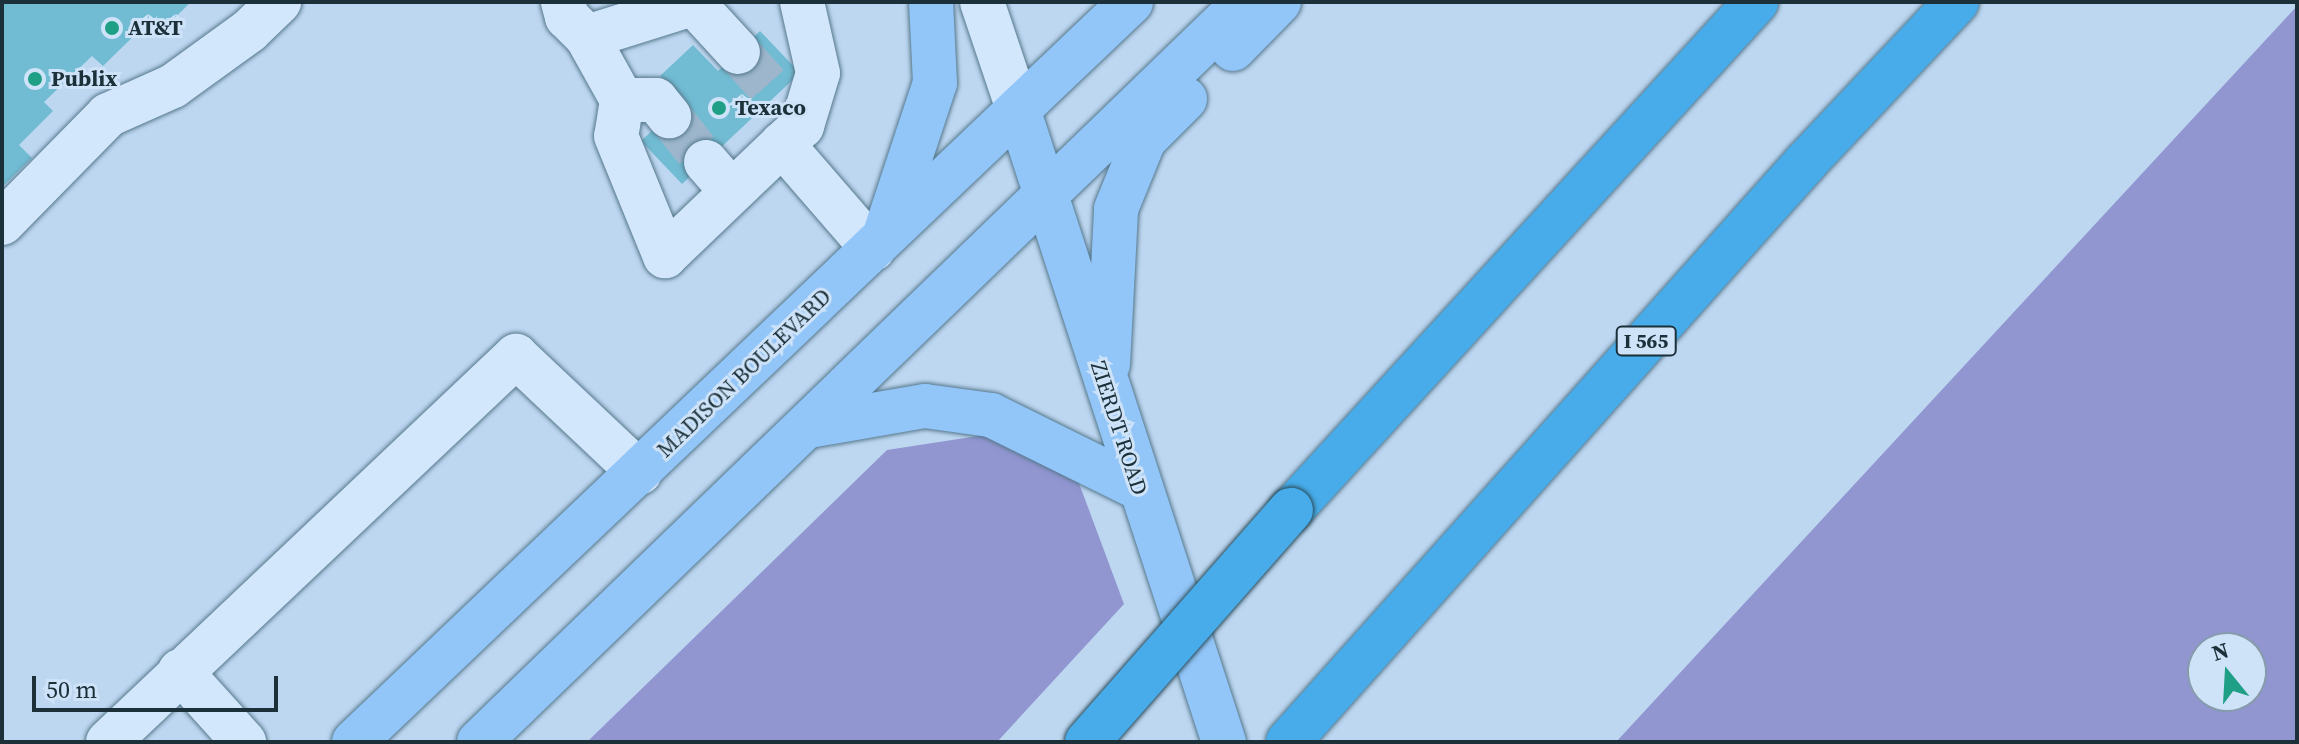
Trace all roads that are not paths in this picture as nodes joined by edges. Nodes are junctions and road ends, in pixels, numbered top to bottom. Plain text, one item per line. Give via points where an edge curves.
1 (279, 2) edge
2 (563, 2) edge
3 (802, 2) edge
4 (931, 2) edge
5 (982, 2) edge
6 (1131, 2) edge
7 (1245, 2) edge
8 (1279, 2) edge
9 (1756, 2) edge
10 (1957, 2) edge
11 (697, 3) edge
12 (587, 37) junction
13 (738, 52) tunnel mouth
14 (622, 100) junction
15 (1019, 112) junction
16 (669, 116) tunnel mouth
17 (786, 122) junction
18 (1043, 194) junction
19 (2, 223) edge
20 (878, 244) junction
21 (1107, 390) junction
22 (809, 426) junction
23 (640, 473) junction
24 (1139, 488) junction
25 (180, 671) junction
26 (108, 742) edge
27 (244, 742) edge
28 (354, 742) edge
29 (479, 742) edge
30 (1087, 742) edge
31 (1224, 742) edge
32 (1288, 742) edge

1 - 19 street via 249,31 173,86 108,115
2 - 12 street via 567,17
3 - 17 street via 818,73
4 - 20 main road via 935,83
5 - 15 street
6 - 15 main road, MADISON BOULEVARD
7 - 18 main road
8 - 21 main road via 1144,140 1127,178 1116,209
9 - 30 highway, bridge via 1291,510
10 - 32 highway, I 565 via 1806,162
11 - 12 street
11 - 13 street
12 - 14 street
14 - 16 street via 656,100
14 - 17 street via 616,136 665,256 718,176
15 - 18 main road, ZIERDT ROAD
15 - 20 main road, MADISON BOULEVARD
17 - 20 street
18 - 21 main road, ZIERDT ROAD
18 - 22 main road
20 - 23 main road, MADISON BOULEVARD
21 - 24 main road, ZIERDT ROAD
22 - 24 main road via 925,406 991,415
22 - 29 main road
23 - 25 street via 516,356
23 - 28 main road, MADISON BOULEVARD
24 - 31 main road, ZIERDT ROAD
25 - 26 street
25 - 27 street

